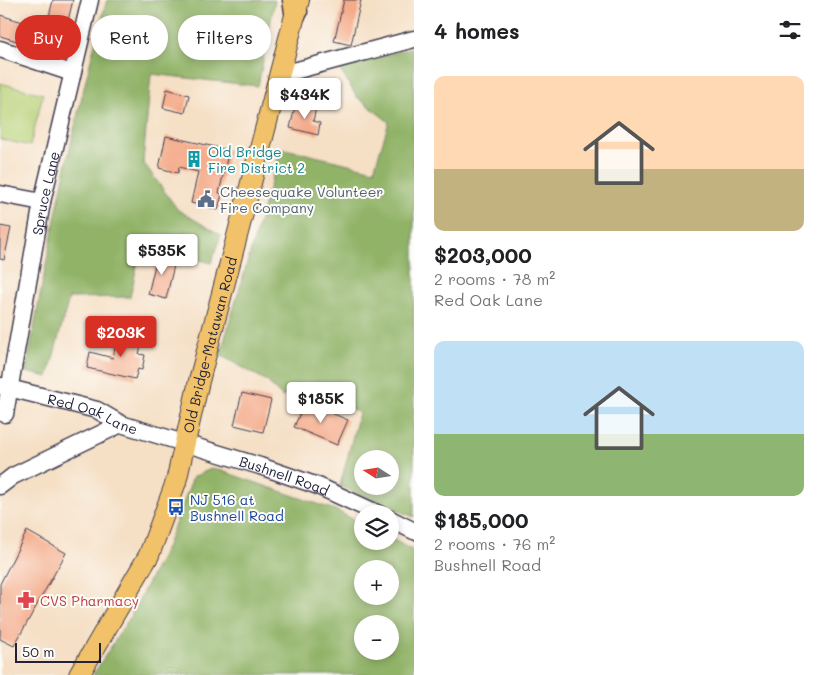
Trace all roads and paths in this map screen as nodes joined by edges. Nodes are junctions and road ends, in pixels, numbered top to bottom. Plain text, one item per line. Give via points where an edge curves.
1 (90, 0) edge
2 (296, 4) edge
3 (414, 39) edge
4 (0, 49) edge
5 (72, 73) junction
6 (279, 75) junction
7 (0, 194) edge
8 (42, 202) junction
9 (5, 388) edge
10 (0, 412) edge
11 (121, 424) junction
12 (185, 443) junction
13 (0, 486) edge
14 (359, 505) edge
15 (399, 524) edge
16 (414, 531) edge
17 (79, 675) edge

1 - 5 street, Spruce Lane
2 - 6 main road, Old Bridge-Matawan Road
3 - 6 street
4 - 5 street
5 - 8 street, Spruce Lane
6 - 12 main road, Old Bridge-Matawan Road
7 - 8 street
8 - 9 street, Spruce Lane
9 - 10 street, Spruce Lane via 5,414
9 - 11 street, Red Oak Lane via 97,410
11 - 12 street, Red Oak Lane
11 - 13 street via 13,476
12 - 14 street, Bushnell Road via 318,486
12 - 17 main road, Old Bridge-Matawan Road via 176,482 149,555
15 - 16 street

